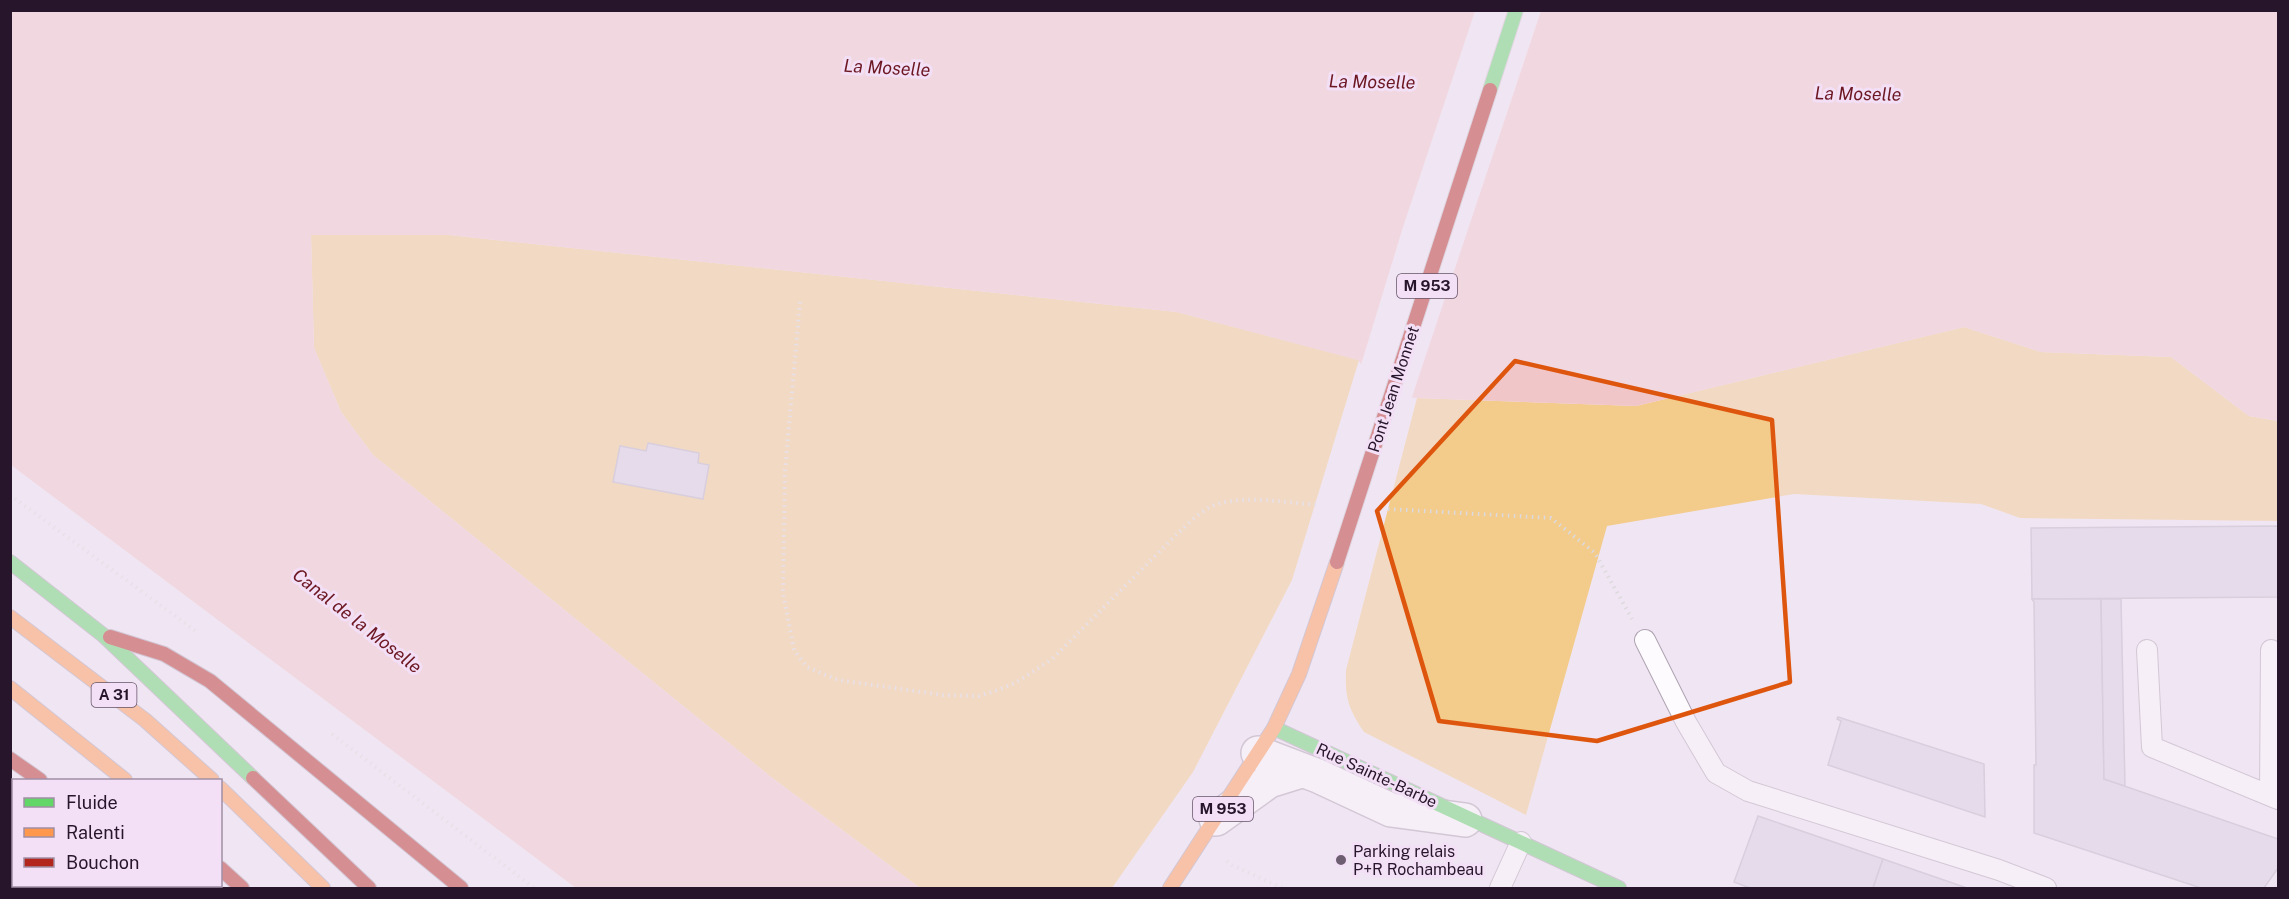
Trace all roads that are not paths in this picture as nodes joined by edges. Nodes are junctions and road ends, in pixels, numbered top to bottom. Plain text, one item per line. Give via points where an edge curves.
1 (1516, 10) edge
2 (10, 562) edge
3 (10, 617) edge
4 (103, 635) junction
5 (1645, 640) road end
6 (2147, 650) dead end
7 (2271, 650) dead end
8 (10, 688) edge
9 (1266, 741) junction
10 (10, 759) edge
11 (1300, 771) junction
12 (39, 779) edge
13 (124, 779) edge
14 (211, 779) edge
15 (222, 790) edge
16 (2274, 797) edge
17 (1480, 822) junction
18 (1209, 829) junction
19 (1521, 842) junction
20 (1569, 864) junction
21 (222, 870) edge
22 (242, 888) edge
23 (323, 888) edge
24 (369, 888) edge
25 (461, 888) edge
26 (1170, 888) edge
27 (1500, 888) edge
28 (1595, 888) edge
29 (1619, 888) edge
30 (2046, 888) edge

1 - 9 main road, Pont Jean Monnet / M 953, bridge via 1299,674
2 - 4 main road
3 - 14 main road, A 31 via 146,720
4 - 24 main road
4 - 25 main road via 164,654 210,681
5 - 30 lane via 1716,773 1748,791
6 - 16 lane via 2152,747
7 - 16 lane
8 - 13 main road
9 - 11 street, Rue Sainte-Barbe
9 - 17 main road, Rue Sainte-Barbe
9 - 18 main road, M 953
10 - 12 main road
11 - 17 street, Rue Sainte-Barbe via 1390,810
11 - 18 street, Rue Sainte-Barbe via 1269,781
15 - 23 main road
17 - 19 main road, Rue Sainte-Barbe
18 - 26 main road, M 953
19 - 20 main road, Rue Sainte-Barbe
19 - 27 lane
20 - 28 lane
20 - 29 main road, Rue Sainte-Barbe
21 - 22 main road

